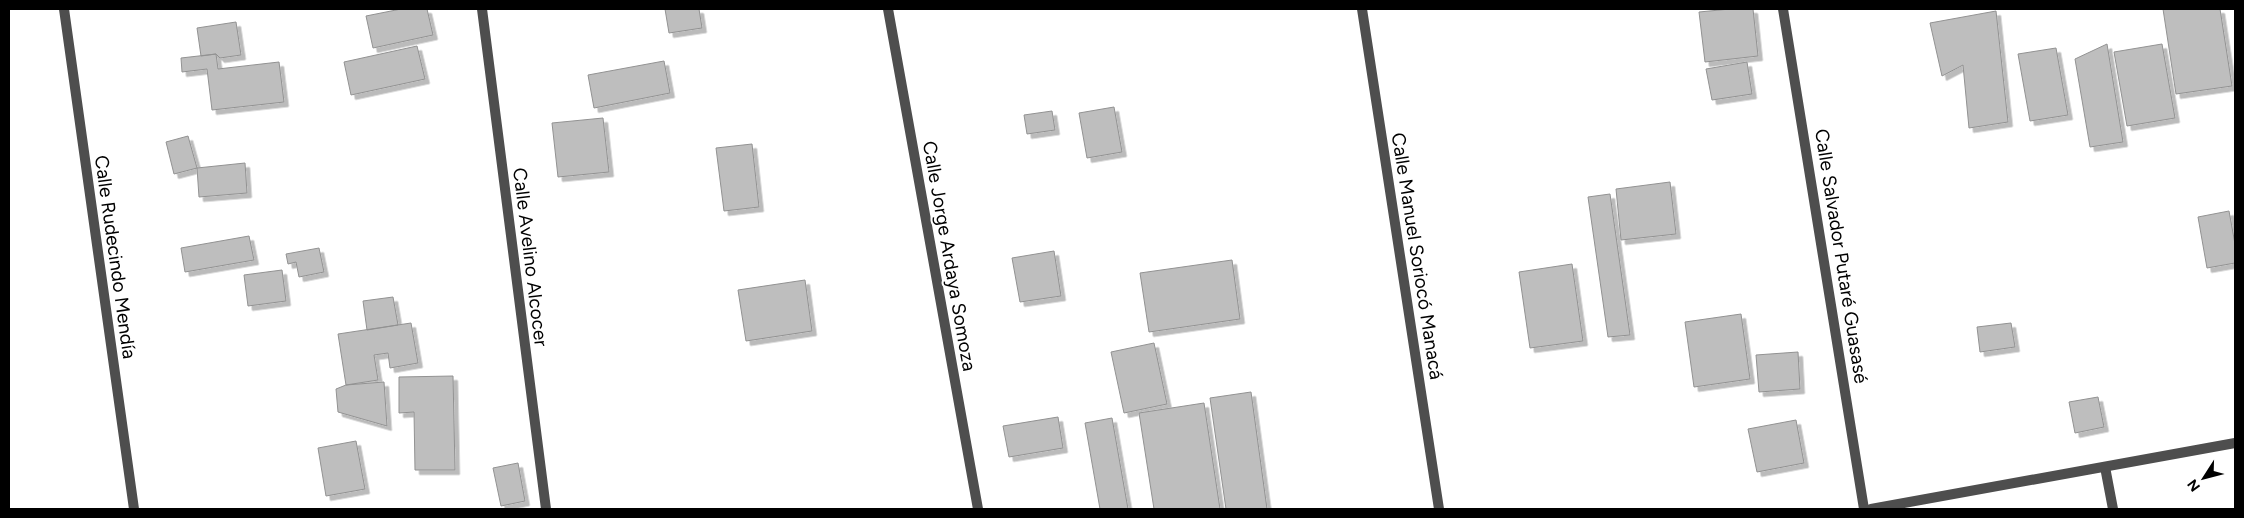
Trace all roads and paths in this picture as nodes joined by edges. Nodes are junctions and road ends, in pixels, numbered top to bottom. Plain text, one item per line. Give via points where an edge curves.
1 (64, 9) edge
2 (482, 9) edge
3 (888, 9) edge
4 (1362, 9) edge
5 (1783, 9) edge
6 (2235, 443) edge
7 (2105, 467) junction
8 (134, 509) edge
9 (546, 509) edge
10 (978, 509) edge
11 (1439, 509) edge
12 (1864, 509) edge
13 (1872, 509) edge
14 (2113, 509) edge

1 - 8 street, Calle Rudecindo Mendía
2 - 9 street, Calle Avelino Alcocer
3 - 10 street, Calle Jorge Ardaya Somoza
4 - 11 street, Calle Manuel Soriocó Manacá
5 - 12 street, Calle Salvador Putaré Guasasé
6 - 7 street
7 - 13 street
7 - 14 street

